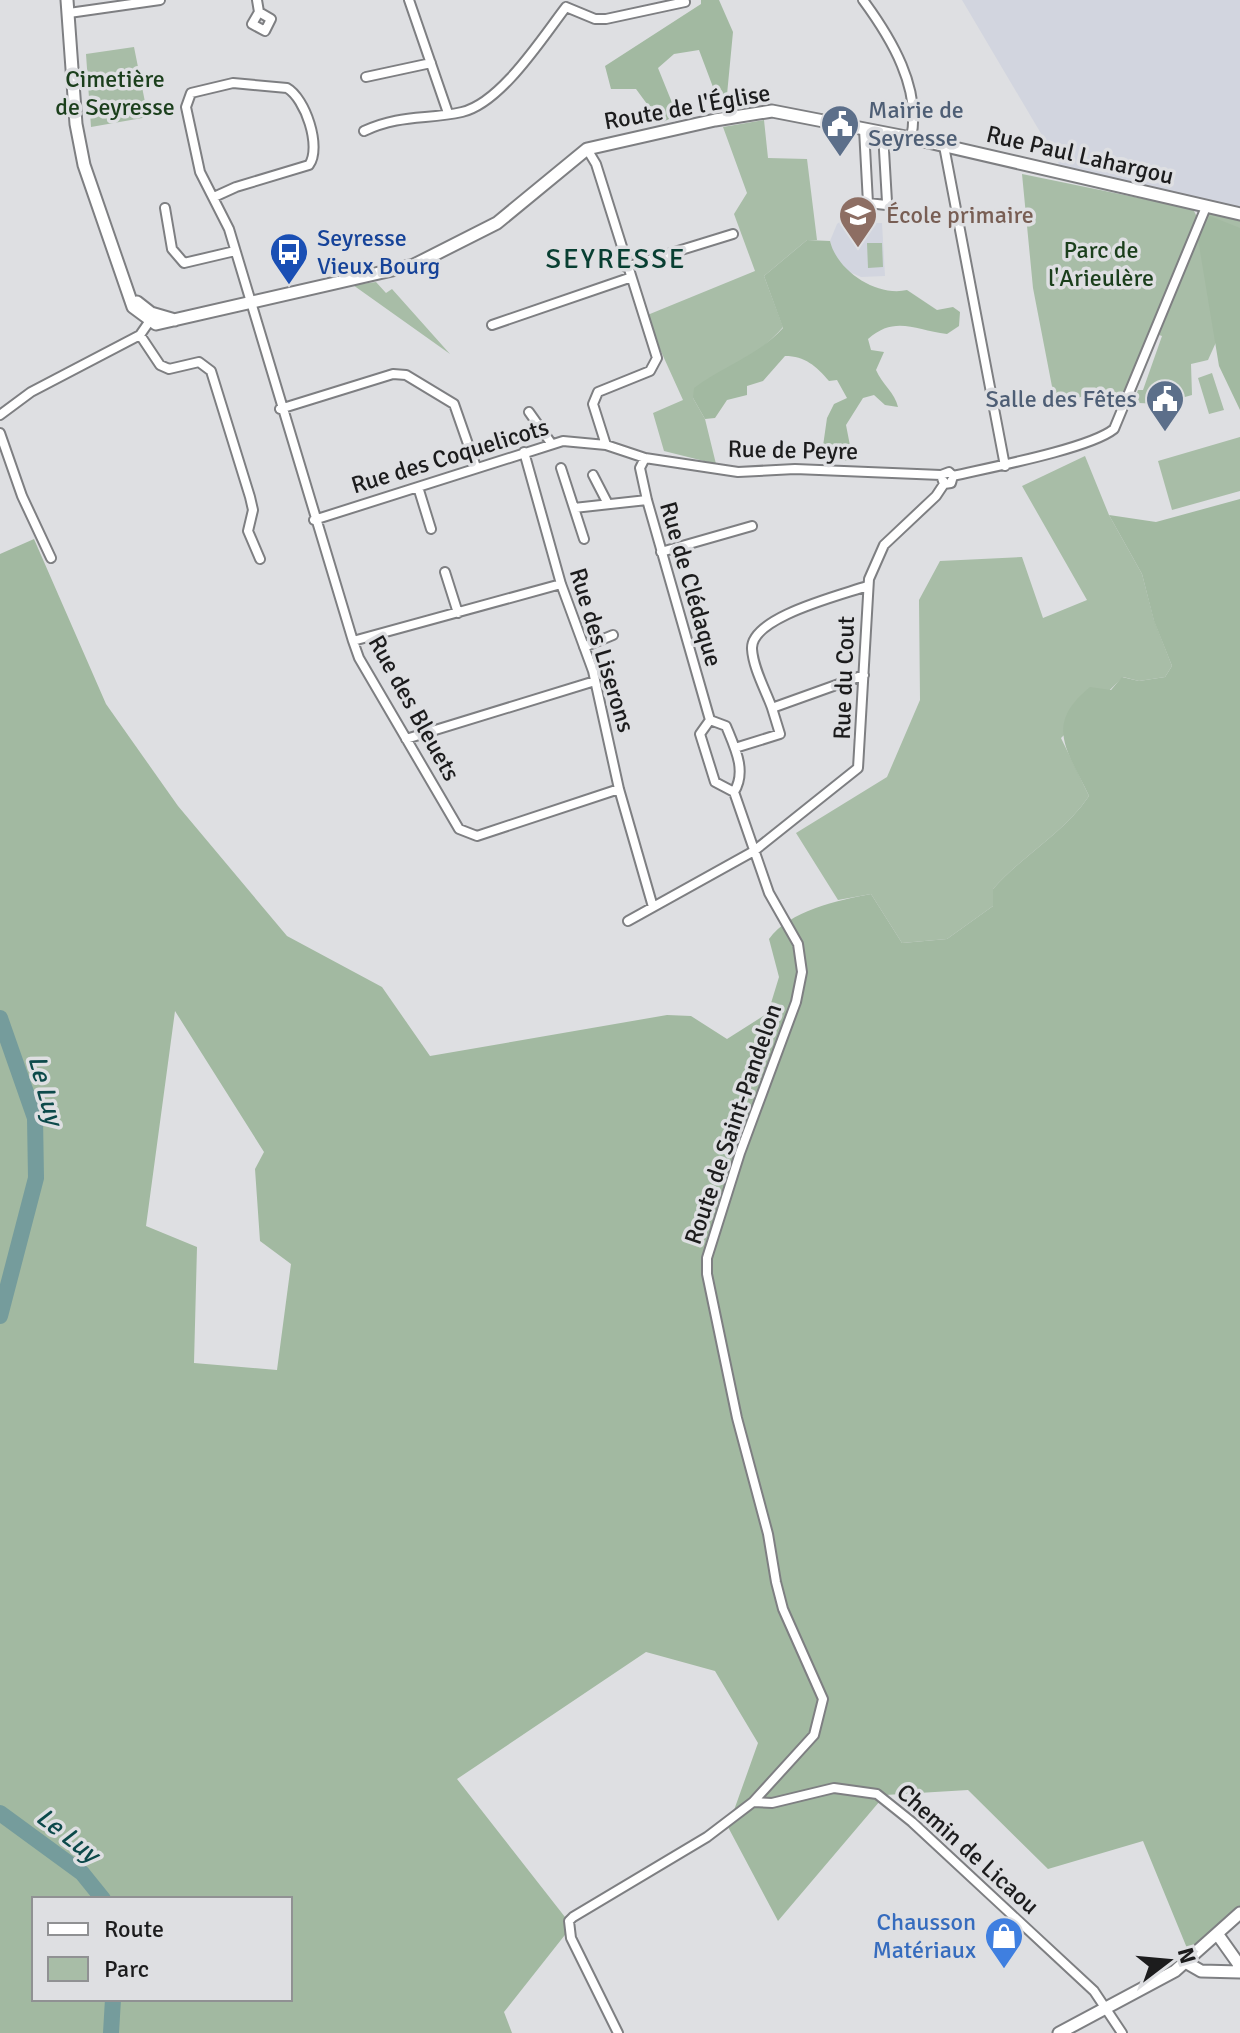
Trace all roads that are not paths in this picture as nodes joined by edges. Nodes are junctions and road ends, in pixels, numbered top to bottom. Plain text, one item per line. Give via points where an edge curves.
1 (67, 0) edge
2 (160, 0) edge
3 (257, 0) edge
4 (409, 0) edge
5 (863, 0) edge
6 (685, 2) edge
7 (565, 3) edge
8 (259, 12) dead end
9 (69, 13) junction
10 (431, 63) junction
11 (366, 77) dead end
12 (448, 113) junction
13 (864, 129) junction
14 (364, 131) dead end
15 (883, 133) junction
16 (911, 138) junction
17 (944, 146) junction
18 (587, 149) junction
19 (214, 197) junction
20 (1206, 207) junction
21 (165, 208) dead end
22 (1240, 214) edge
23 (733, 234) dead end
24 (235, 251) junction
25 (626, 267) junction
26 (629, 278) junction
27 (248, 303) junction
28 (150, 318) junction
29 (492, 325) dead end
30 (140, 335) junction
31 (280, 409) junction
32 (2, 410) edge
33 (529, 412) dead end
34 (0, 433) edge
35 (551, 443) junction
36 (606, 445) junction
37 (524, 452) junction
38 (645, 458) junction
39 (1005, 466) junction
40 (476, 467) junction
41 (561, 468) dead end
42 (593, 475) dead end
43 (942, 480) junction
44 (418, 487) junction
45 (647, 500) junction
46 (608, 504) junction
47 (574, 508) junction
48 (314, 520) junction
49 (752, 526) dead end
50 (431, 529) dead end
51 (584, 539) dead end
52 (661, 552) junction
53 (51, 558) dead end
54 (260, 559) dead end
55 (445, 572) dead end
56 (561, 584) junction
57 (867, 586) junction
58 (458, 613) junction
59 (613, 635) dead end
60 (353, 641) junction
61 (584, 647) junction
62 (864, 675) junction
63 (595, 681) junction
64 (772, 708) junction
65 (710, 720) junction
66 (406, 739) junction
67 (735, 748) junction
68 (619, 789) junction
69 (734, 792) junction
70 (754, 851) junction
71 (653, 907) junction
72 (628, 921) dead end
73 (753, 1802) junction
74 (1240, 1913) edge
75 (1218, 1935) junction
76 (1187, 1963) junction
77 (1240, 1969) edge
78 (1106, 2009) junction
79 (618, 2033) edge
80 (1059, 2033) edge
81 (1122, 2033) edge

1 - 9 street
2 - 9 street
3 - 8 street
4 - 10 street
5 - 16 street via 899,60 914,111
6 - 7 street via 606,19
7 - 12 street via 495,93 479,105
9 - 28 street via 80,150 129,293
10 - 11 street
10 - 12 street
12 - 14 street via 410,116
13 - 15 street, Route de l'Église
13 - 15 street via 868,203 875,206 887,202
13 - 18 street, Route de l'Église via 772,111
15 - 16 street, Route de l'Église
16 - 17 street, Rue Paul Lahargou
17 - 20 street, Rue Paul Lahargou
17 - 39 street
18 - 25 street
18 - 27 street, Route de l'Église via 497,223 430,258
19 - 19 street, Rue des Bleuets via 200,172 186,100 199,89 233,83 294,92 315,150 309,165
19 - 24 street, Rue des Bleuets
20 - 22 street, Rue Paul Lahargou
20 - 39 street, Rue de Peyre via 1114,429
21 - 24 street via 172,249 184,263
23 - 25 street
24 - 27 street, Rue des Bleuets
25 - 26 street
26 - 29 street
26 - 36 street via 657,358 650,371 598,392 593,404
27 - 28 street, Route de l'Église via 176,321
27 - 31 street, Rue des Bleuets
28 - 30 street
30 - 32 street
30 - 54 street via 160,365 169,369 199,362 211,371 250,497 248,531
31 - 40 street via 393,374 406,375 454,404
31 - 48 street, Rue des Bleuets
33 - 35 street
34 - 53 street
35 - 36 street, Rue des Coquelicots
35 - 37 street, Rue des Coquelicots
36 - 38 street, Rue des Coquelicots
37 - 40 street, Rue des Coquelicots
37 - 56 street, Rue des Liserons
38 - 43 street, Rue de Peyre via 738,472 795,469
38 - 45 street, Rue de Clédaque via 640,468
39 - 43 street, Rue de Peyre via 953,476 946,472
40 - 44 street, Rue des Coquelicots
41 - 47 street
42 - 46 street
43 - 57 street, Rue du Cout via 884,545
44 - 48 street, Rue des Coquelicots
44 - 50 street
45 - 46 street
45 - 52 street, Rue de Clédaque
46 - 47 street
47 - 51 street
48 - 60 street, Rue des Bleuets
49 - 52 street
52 - 65 street, Rue de Clédaque
55 - 58 street
56 - 58 street
56 - 61 street, Rue des Liserons
57 - 62 street, Rue du Cout
57 - 64 street via 774,619 754,641 753,653
58 - 60 street
59 - 61 street
60 - 66 street, Rue des Bleuets
61 - 63 street, Rue des Liserons
62 - 64 street
62 - 70 street, Rue du Cout via 858,768
63 - 66 street
63 - 68 street, Rue des Liserons
64 - 67 street via 780,734
65 - 67 street, Rue de Clédaque via 726,726
65 - 69 street, Rue de Clédaque via 700,734 704,751 715,782
66 - 68 street, Rue des Bleuets via 459,829 471,836
67 - 69 street, Rue de Clédaque via 741,776
68 - 71 street, Rue des Liserons
69 - 70 street, Rue de Clédaque
70 - 71 street, Rue du Cout
70 - 73 street, Route de Saint-Pandelon via 769,893 798,944 802,972 796,1002 740,1153 707,1258 707,1274 783,1609 823,1699 814,1735
71 - 72 street, Rue du Cout
73 - 78 street, Chemin de Licaou via 772,1803 834,1788 877,1794 1094,1991
73 - 79 street via 707,1837 569,1921 571,1938
74 - 75 street
75 - 76 street
75 - 77 street
76 - 77 street via 1201,1971
76 - 78 street
78 - 80 street
78 - 81 street, Chemin de Licaou

